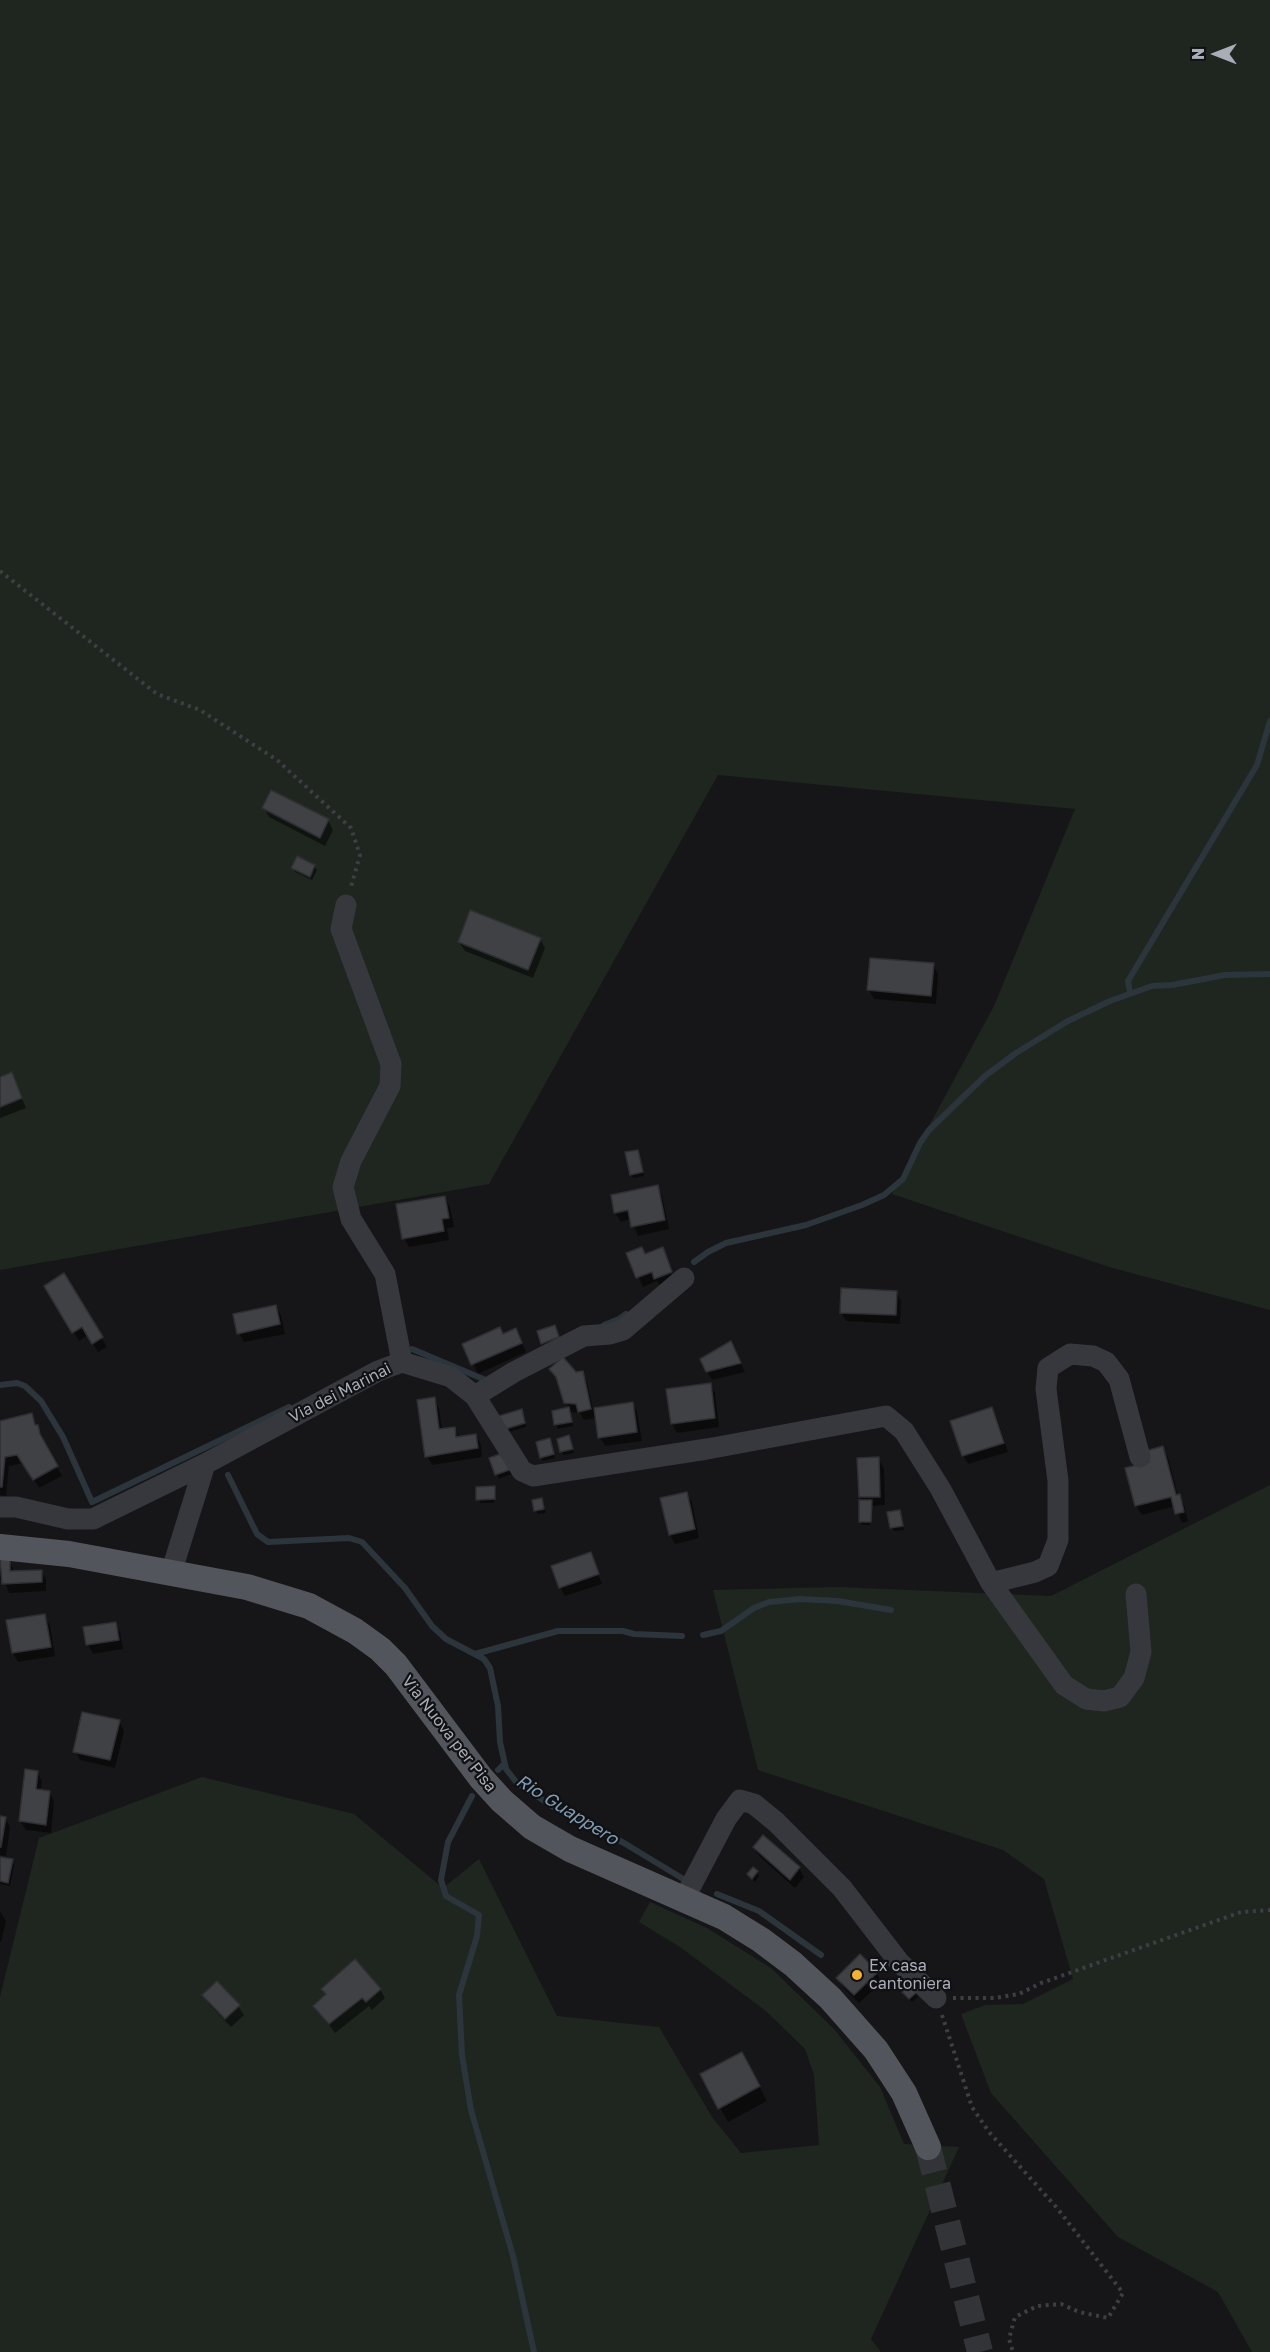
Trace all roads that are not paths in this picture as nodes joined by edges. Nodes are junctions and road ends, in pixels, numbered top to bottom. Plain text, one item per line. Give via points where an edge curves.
1 (346, 905) road end
2 (684, 1278) dead end
3 (402, 1362) junction
4 (475, 1396) junction
5 (1140, 1457) dead end
6 (205, 1464) junction
7 (0, 1507) edge
8 (0, 1546) edge
9 (171, 1573) junction
10 (991, 1583) junction
11 (1136, 1594) dead end
12 (684, 1899) junction
13 (936, 1998) road end
14 (928, 2147) tunnel mouth

1 - 3 street via 341,929 391,1064 390,1086 351,1161 344,1186 351,1220 385,1274
2 - 4 street via 623,1330 584,1336
3 - 4 street, Via dei Marinai via 451,1377
3 - 6 street, Via dei Marinai via 378,1371
4 - 10 street, Via dei Marinai via 522,1472 534,1476 886,1416 904,1431 940,1488
5 - 10 street via 1119,1379 1106,1362 1093,1356 1070,1354 1048,1368 1046,1389 1058,1481 1058,1540 1048,1566
6 - 7 street, Via dei Marinai via 93,1519 68,1519
6 - 9 street
8 - 9 main road, Via Nuova per Pisa
9 - 12 main road, Via Nuova per Pisa via 296,1601 355,1631 396,1665 481,1778 519,1816 570,1849
10 - 11 street, Via dei Marinai via 1064,1685 1086,1699 1104,1701 1120,1697 1134,1678 1141,1652
12 - 13 street via 726,1818 740,1800 754,1804 842,1888 899,1962
12 - 14 main road, Via Nuova per Pisa via 761,1940 830,1998 891,2071

